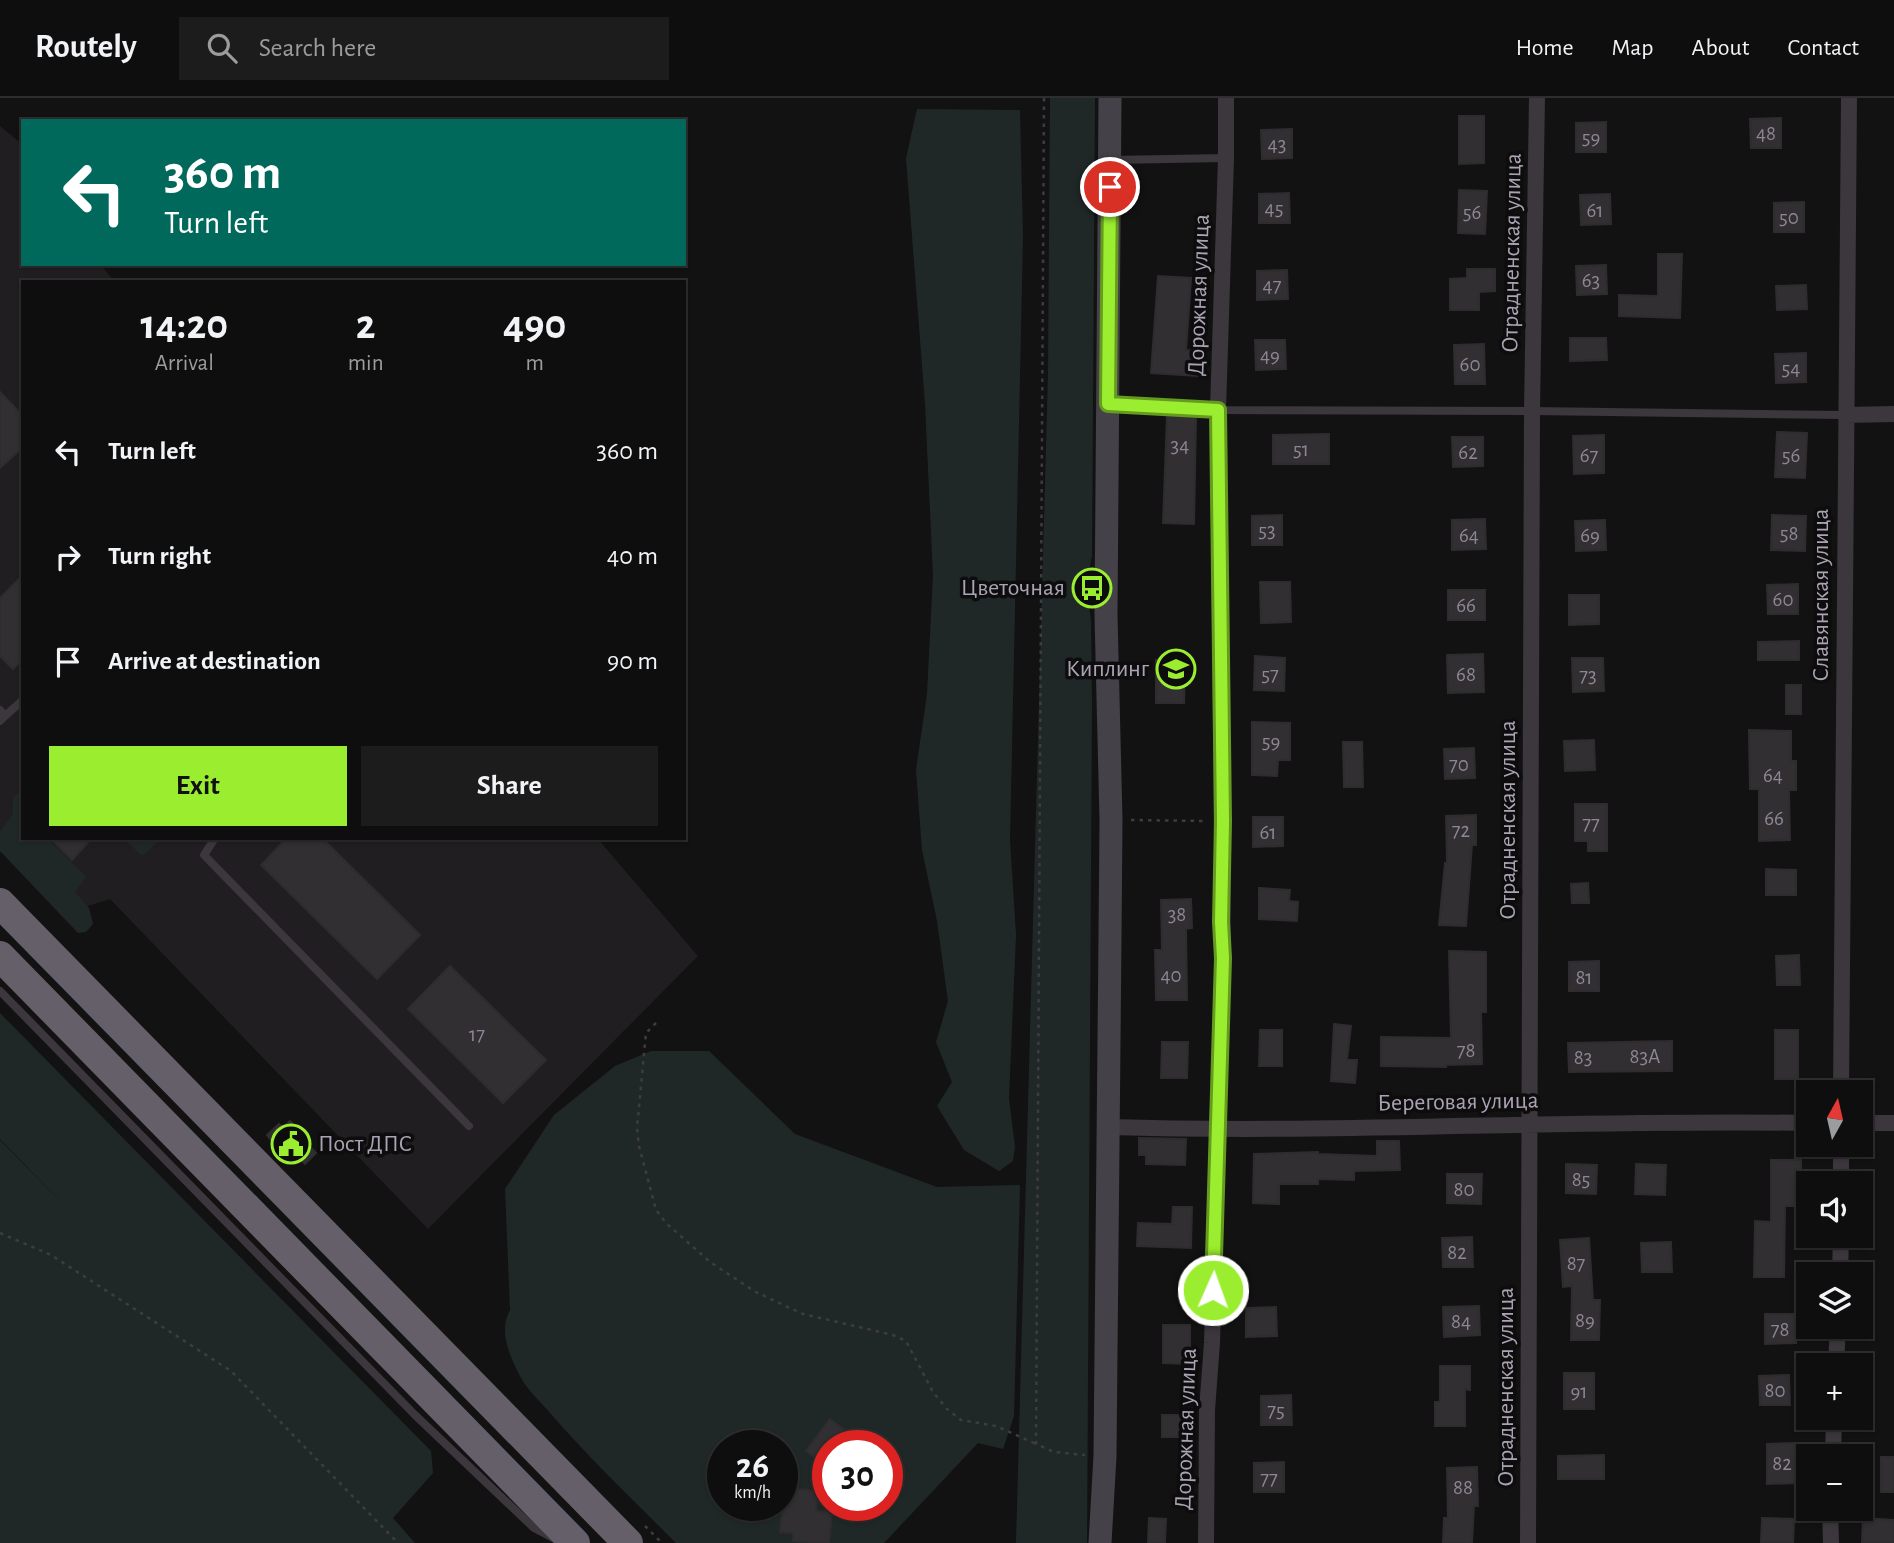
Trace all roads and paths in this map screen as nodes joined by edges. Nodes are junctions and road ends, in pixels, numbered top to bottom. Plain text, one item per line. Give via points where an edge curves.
1 (1044, 98) edge
2 (1110, 98) edge
3 (1226, 98) edge
4 (1537, 98) edge
5 (1849, 98) edge
6 (1226, 158) junction
7 (1110, 160) junction
8 (1108, 404) junction
9 (1218, 410) junction
10 (1532, 411) junction
11 (1894, 414) edge
12 (1845, 415) junction
13 (21, 702) edge
14 (2, 716) edge
15 (1111, 820) junction
16 (1223, 821) junction
17 (214, 840) edge
18 (0, 903) edge
19 (0, 956) edge
20 (0, 991) edge
21 (656, 1023) dead end
22 (1841, 1080) edge
23 (1796, 1123) edge
24 (1873, 1123) edge
25 (1894, 1123) edge
26 (1530, 1124) junction
27 (469, 1126) dead end
28 (1109, 1126) junction
29 (1219, 1130) junction
30 (0, 1233) edge
31 (1036, 1444) junction
32 (1105, 1456) junction
33 (1830, 1521) edge
34 (398, 1543) edge
35 (561, 1543) edge
36 (575, 1543) edge
37 (628, 1543) edge
38 (1101, 1543) edge
39 (1206, 1543) edge
40 (1528, 1543) edge
41 (1830, 1543) edge

1 - 31 path
2 - 7 street
3 - 6 street, Дорожная улица
4 - 10 street, Отрадненская улица
5 - 12 street, Славянская улица
6 - 7 lane
6 - 9 street, Дорожная улица
7 - 8 street
8 - 9 lane
8 - 15 street via 1106,615
9 - 10 lane
9 - 16 street, Дорожная улица
10 - 12 lane
10 - 26 street, Отрадненская улица
11 - 12 street
12 - 22 street, Славянская улица
13 - 14 lane
15 - 16 path
15 - 28 street
16 - 29 street, Дорожная улица
17 - 27 lane via 204,855
18 - 37 highway
19 - 36 highway
20 - 35 lane via 415,1415 534,1528
21 - 31 path via 646,1033 637,1128 656,1210 666,1223 710,1262 754,1291 803,1314 906,1341 947,1409 961,1420 996,1426
23 - 26 street, Береговая улица
24 - 25 street
26 - 29 street, Береговая улица
26 - 40 street, Отрадненская улица
28 - 29 street, Береговая улица
28 - 32 street
29 - 39 street, Дорожная улица
30 - 34 path via 51,1255 231,1371
31 - 32 path via 1054,1452
32 - 38 street
33 - 41 street

